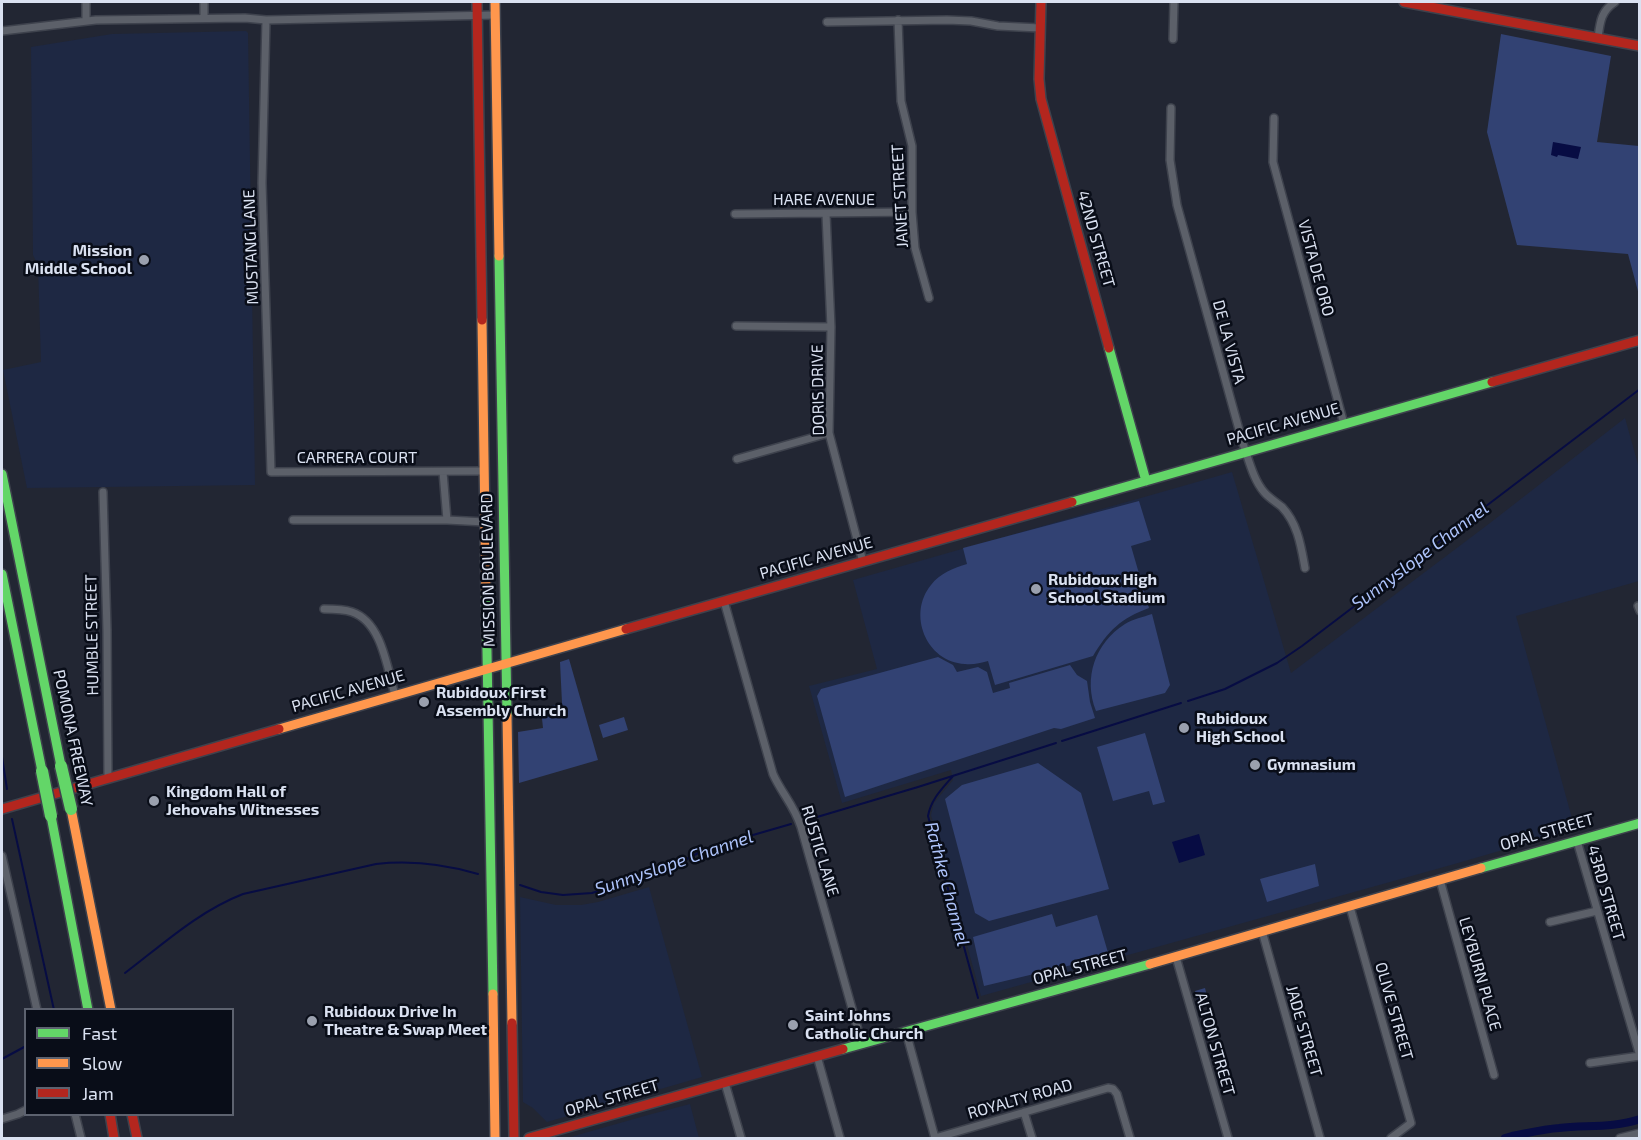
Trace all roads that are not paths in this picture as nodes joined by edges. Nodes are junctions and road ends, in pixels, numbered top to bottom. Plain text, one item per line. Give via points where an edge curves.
1 (86, 2) edge
2 (204, 2) edge
3 (477, 2) edge
4 (495, 2) edge
5 (1041, 2) edge
6 (1174, 2) edge
7 (1404, 2) edge
8 (1615, 2) edge
9 (477, 15) junction
10 (495, 15) junction
11 (204, 18) junction
12 (898, 20) junction
13 (87, 21) junction
14 (266, 21) junction
15 (827, 22) dead end
16 (1040, 28) junction
17 (2, 31) edge
18 (1598, 38) junction
19 (1173, 39) dead end
20 (1640, 46) edge
21 (1172, 108) dead end
22 (1274, 118) dead end
23 (912, 212) junction
24 (735, 214) dead end
25 (826, 214) junction
26 (929, 298) dead end
27 (736, 327) dead end
28 (831, 327) junction
29 (1640, 340) edge
30 (1344, 424) junction
31 (829, 433) junction
32 (1246, 452) junction
33 (737, 459) dead end
34 (443, 471) junction
35 (484, 471) junction
36 (271, 472) joint
37 (2, 474) edge
38 (1146, 481) junction
39 (103, 492) dead end
40 (292, 520) dead end
41 (447, 520) junction
42 (485, 522) junction
43 (863, 562) junction
44 (1305, 568) dead end
45 (2, 574) edge
46 (723, 601) junction
47 (324, 609) dead end
48 (506, 663) junction
49 (488, 668) junction
50 (395, 695) junction
51 (108, 778) junction
52 (2, 809) edge
53 (1640, 823) edge
54 (1577, 841) junction
55 (2, 856) edge
56 (1440, 880) junction
57 (1350, 907) junction
58 (1597, 911) junction
59 (1550, 922) dead end
60 (1262, 931) junction
61 (1176, 957) junction
62 (87, 1004) edge
63 (37, 1008) edge
64 (111, 1008) edge
65 (906, 1032) junction
66 (862, 1044) junction
67 (817, 1056) junction
68 (1640, 1056) edge
69 (1590, 1063) dead end
70 (1494, 1075) dead end
71 (725, 1083) junction
72 (24, 1111) edge
73 (1024, 1112) junction
74 (76, 1116) edge
75 (110, 1116) edge
76 (132, 1116) edge
77 (2, 1119) edge
78 (1640, 1133) edge
79 (81, 1138) edge
80 (114, 1138) edge
81 (137, 1138) edge
82 (495, 1138) edge
83 (514, 1138) edge
84 (529, 1138) edge
85 (741, 1138) edge
86 (840, 1138) edge
87 (935, 1138) edge
88 (1032, 1138) edge
89 (1130, 1138) edge
90 (1228, 1138) edge
91 (1320, 1138) edge
92 (1391, 1138) edge
93 (1620, 1138) edge

1 - 13 street
2 - 11 street
3 - 9 main road, MISSION BOULEVARD
4 - 10 main road, MISSION BOULEVARD
5 - 16 main road, 42ND STREET
6 - 19 street
7 - 18 main road
8 - 18 street via 1605,10
9 - 10 street
9 - 14 street
9 - 35 main road, MISSION BOULEVARD
10 - 48 main road, MISSION BOULEVARD
11 - 13 street
11 - 14 street
12 - 15 street
12 - 16 street via 971,21
12 - 23 street, JANET STREET via 901,100 912,146
13 - 17 street
14 - 36 street, MUSTANG LANE via 262,183
16 - 38 main road, 42ND STREET via 1041,99
18 - 20 main road
21 - 32 street, DE LA VISTA via 1170,159 1177,205
22 - 30 street, VISTA DE ORO via 1273,162
23 - 25 street, HARE AVENUE
23 - 26 street, JANET STREET via 915,248
24 - 25 street, HARE AVENUE
25 - 28 street, DORIS DRIVE
27 - 28 street
28 - 31 street, DORIS DRIVE
29 - 30 main road, PACIFIC AVENUE
30 - 32 main road, PACIFIC AVENUE
31 - 33 street
31 - 43 street, DORIS DRIVE
32 - 38 main road, PACIFIC AVENUE
32 - 44 street, DE LA VISTA via 1263,491 1292,521
34 - 35 street, CARRERA COURT
34 - 36 street, CARRERA COURT
34 - 41 street
35 - 42 main road, MISSION BOULEVARD
37 - 64 main road, POMONA FREEWAY, bridge
38 - 43 main road, PACIFIC AVENUE
39 - 51 street, HUMBLE STREET
40 - 41 street
41 - 42 street
42 - 49 main road, MISSION BOULEVARD
43 - 46 main road, PACIFIC AVENUE
45 - 62 main road, bridge
46 - 48 main road, PACIFIC AVENUE
46 - 66 street, RUSTIC LANE via 773,774 801,827
47 - 50 street via 352,612 367,620 377,634
48 - 49 main road, PACIFIC AVENUE
48 - 83 main road, MISSION BOULEVARD
49 - 50 main road, PACIFIC AVENUE
49 - 82 main road, MISSION BOULEVARD
50 - 51 main road, PACIFIC AVENUE
51 - 52 main road, PACIFIC AVENUE
53 - 54 main road, OPAL STREET
54 - 56 main road, OPAL STREET
54 - 58 street, 43RD STREET
55 - 63 street
56 - 57 main road, OPAL STREET
56 - 70 street, LEYBURN PLACE
57 - 60 main road, OPAL STREET
57 - 92 street, OLIVE STREET via 1411,1123
58 - 59 street
58 - 68 street, 43RD STREET
60 - 61 main road, OPAL STREET
60 - 91 street, JADE STREET
61 - 65 main road, OPAL STREET
61 - 90 street, ALTON STREET
65 - 66 main road, OPAL STREET
65 - 87 street
66 - 67 main road, OPAL STREET
67 - 71 main road, OPAL STREET
67 - 86 street
68 - 69 street
71 - 84 main road, OPAL STREET
71 - 85 street
72 - 77 street
73 - 87 street, ROYALTY ROAD
73 - 88 street
73 - 89 street, ROYALTY ROAD via 1113,1089
74 - 79 street
75 - 80 main road
76 - 81 main road
78 - 93 street

